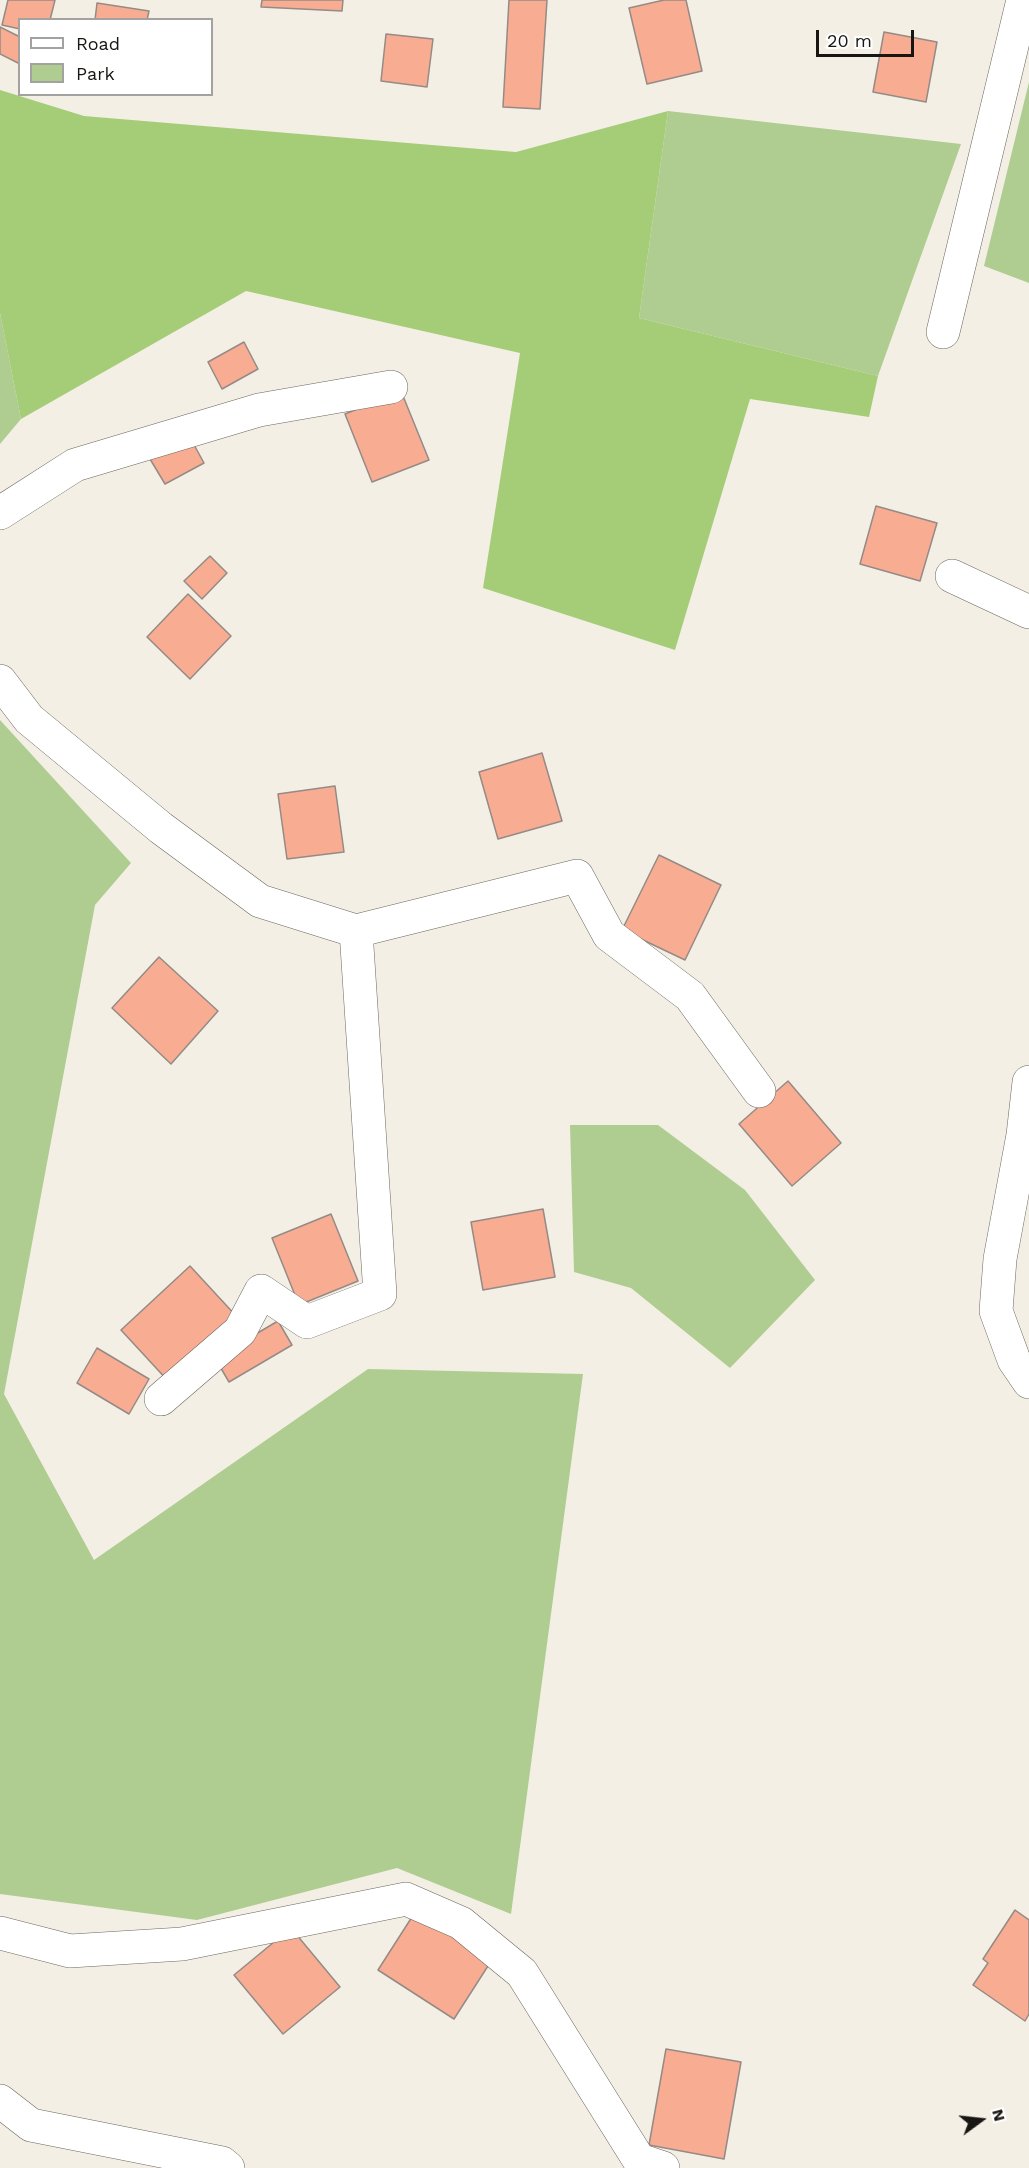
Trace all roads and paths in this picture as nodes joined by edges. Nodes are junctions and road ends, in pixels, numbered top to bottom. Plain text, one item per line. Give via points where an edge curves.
1 (1023, 0) edge
2 (943, 332) dead end
3 (391, 387) dead end
4 (0, 513) edge
5 (952, 576) dead end
6 (1029, 612) edge
7 (0, 681) edge
8 (356, 931) junction
9 (1029, 1082) edge
10 (759, 1091) dead end
11 (1029, 1382) edge
12 (161, 1399) dead end
13 (0, 1933) edge
14 (0, 2101) edge
15 (15, 2124) edge
16 (228, 2168) edge
17 (663, 2168) edge

1 - 2 street
3 - 4 street via 259,410 75,465
5 - 6 street
7 - 8 street via 28,719 161,828 260,902
8 - 10 street via 578,876 609,935 690,996
8 - 12 street via 380,1294 307,1322 261,1291 240,1331
9 - 11 street via 1000,1259 996,1311 1014,1360
13 - 17 street via 70,1951 182,1944 406,1899 461,1923 522,1973 639,2160
14 - 15 street
15 - 16 street via 222,2163

